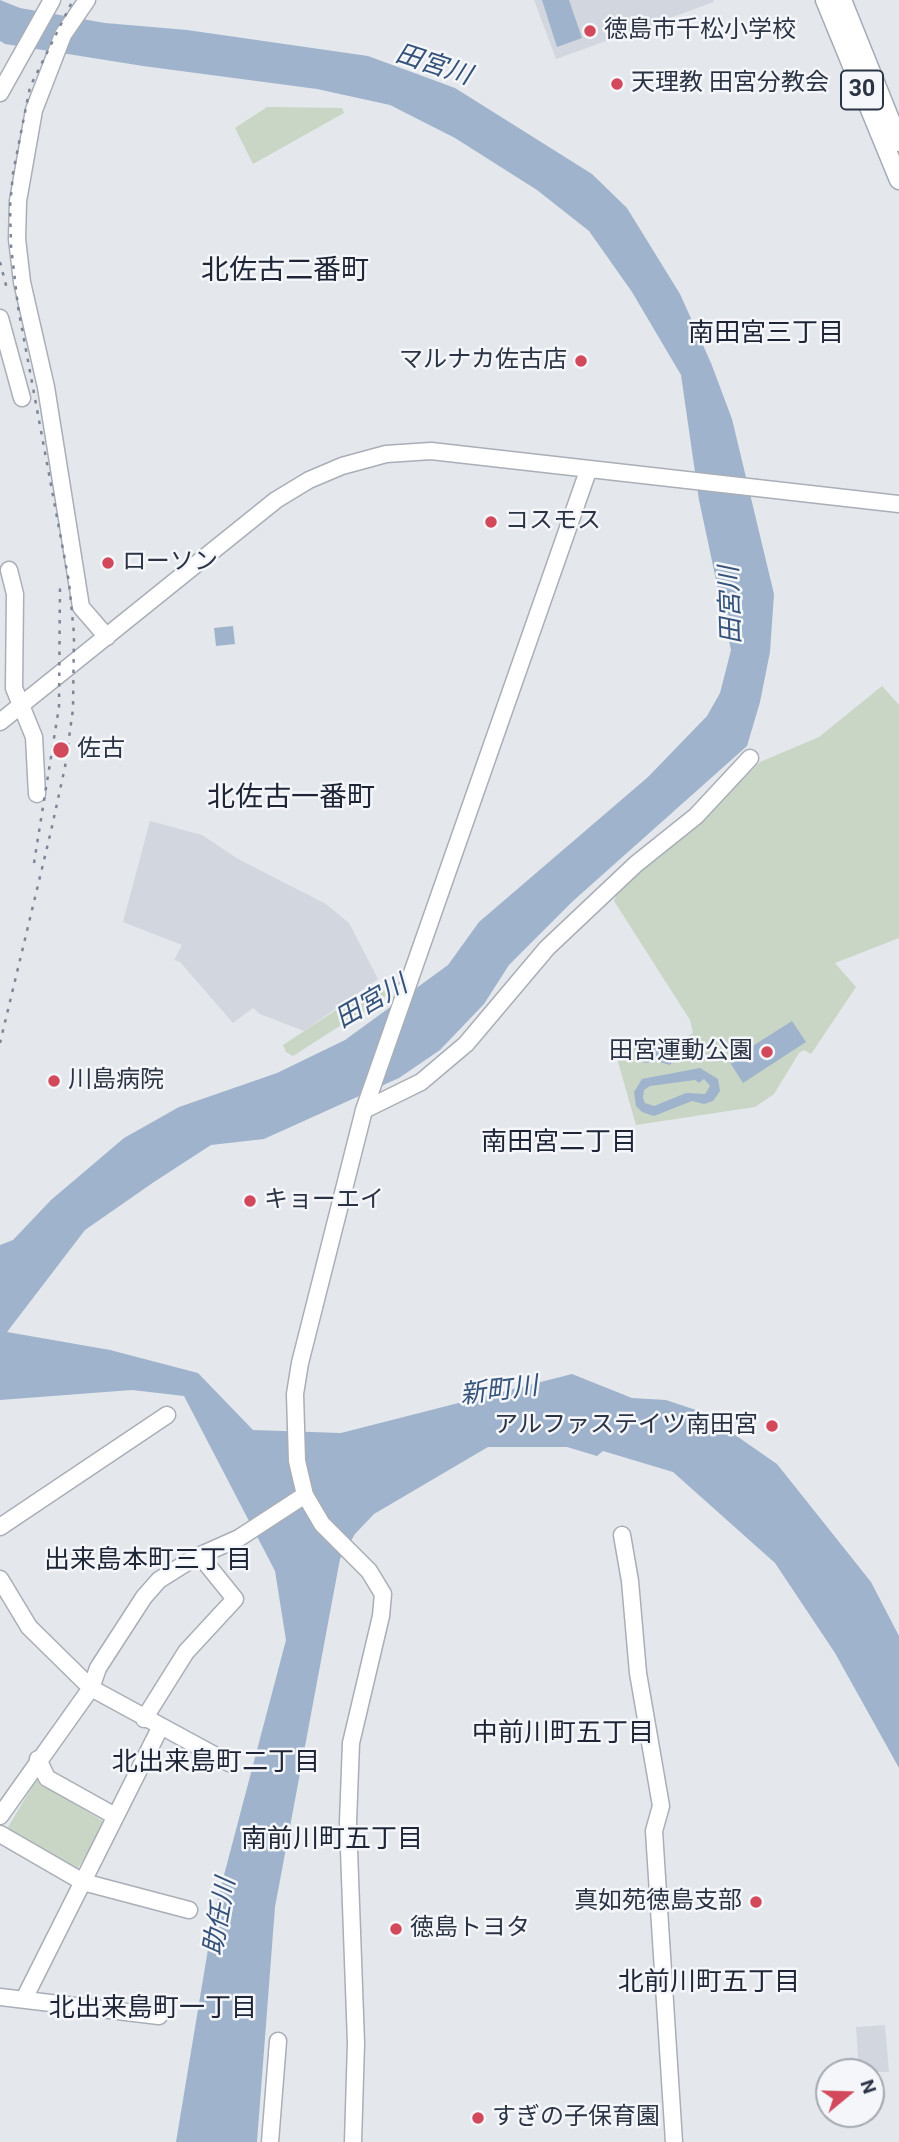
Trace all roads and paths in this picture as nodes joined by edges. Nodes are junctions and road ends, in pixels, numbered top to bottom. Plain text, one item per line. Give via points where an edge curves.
1 (86, 0) edge
2 (825, 0) edge
3 (842, 0) edge
4 (49, 4) edge
5 (0, 93) edge
6 (899, 142) edge
7 (899, 180) edge
8 (0, 318) edge
9 (22, 398) dead end
10 (588, 471) junction
11 (899, 504) edge
12 (9, 570) dead end
13 (107, 637) junction
14 (21, 707) junction
15 (0, 722) edge
16 (750, 758) dead end
17 (37, 794) dead end
18 (367, 1103) junction
19 (167, 1415) dead end
20 (305, 1495) junction
21 (0, 1527) edge
22 (622, 1535) dead end
23 (201, 1557) junction
24 (0, 1579) edge
25 (91, 1688) junction
26 (144, 1719) junction
27 (160, 1728) junction
28 (37, 1759) junction
29 (229, 1763) dead end
30 (0, 1816) edge
31 (115, 1816) junction
32 (0, 1834) edge
33 (83, 1882) junction
34 (189, 1910) dead end
35 (0, 1997) edge
36 (24, 1998) junction
37 (159, 2016) dead end
38 (278, 2041) dead end
39 (271, 2142) edge
40 (353, 2142) edge
41 (674, 2142) edge

1 - 13 street via 51,63 25,148 18,239 81,607
2 - 7 main road, 30
3 - 6 main road, 30
4 - 5 street
8 - 9 street
10 - 11 street
10 - 13 street via 431,451 386,454 342,466 276,500
10 - 18 street
12 - 14 street via 15,594 14,688
13 - 14 street
14 - 15 street
14 - 17 street via 34,737
16 - 18 street via 696,816 636,864 547,948 466,1044 427,1078
18 - 20 street via 300,1363 294,1425
19 - 21 street
20 - 23 street
20 - 40 street via 323,1524 369,1572 383,1594 351,1743
22 - 41 street via 660,1806 654,1831
23 - 25 street via 159,1580 144,1597 98,1668
23 - 26 street via 235,1599 186,1652
24 - 25 street via 29,1627
25 - 26 street
25 - 28 street
26 - 27 street
27 - 29 street
27 - 31 street
28 - 30 street
28 - 31 street via 47,1778
31 - 33 street
32 - 33 street
33 - 34 street
33 - 36 street
35 - 36 street
36 - 37 street
38 - 39 street

